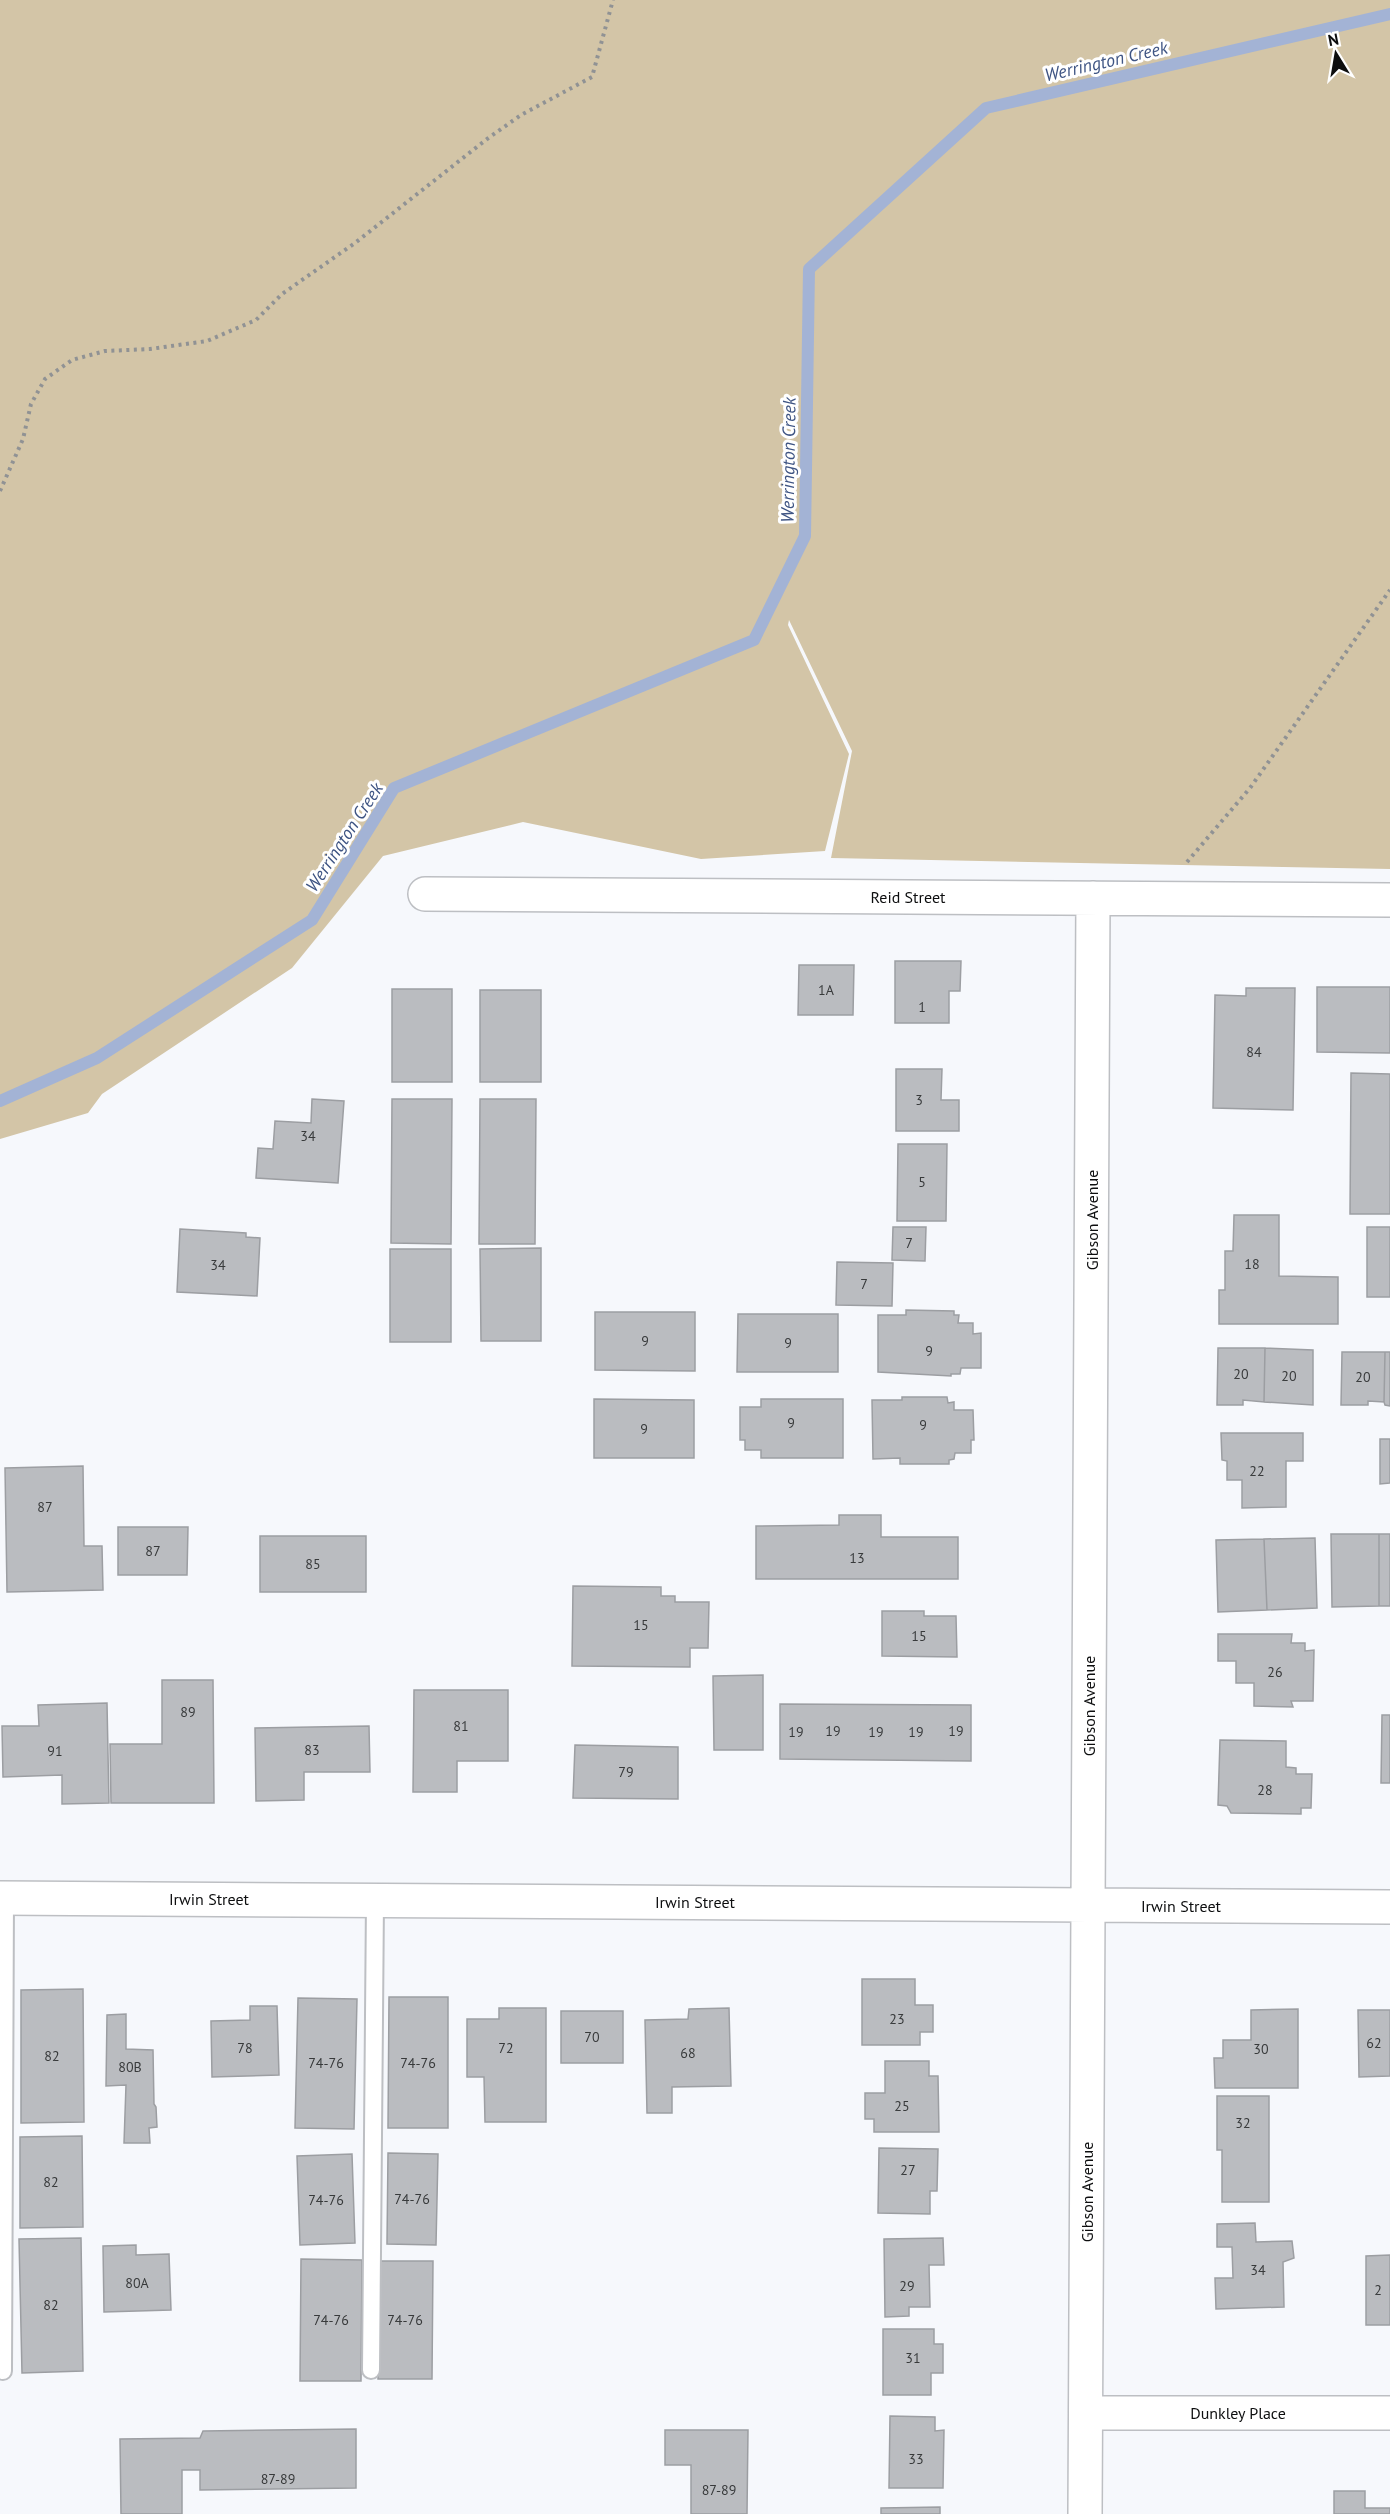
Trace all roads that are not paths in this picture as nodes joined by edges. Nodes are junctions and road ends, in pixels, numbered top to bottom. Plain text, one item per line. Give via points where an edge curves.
1 (425, 894) dead end
2 (1094, 898) junction
3 (1390, 900) edge
4 (2, 1898) edge
5 (375, 1900) junction
6 (1088, 1905) junction
7 (1390, 1907) edge
8 (371, 2370) dead end
9 (3, 2371) dead end
10 (1086, 2413) junction
11 (1390, 2413) edge
12 (1085, 2514) edge

1 - 2 street, Reid Street
2 - 3 street, Reid Street
2 - 6 street, Gibson Avenue
4 - 5 street, Irwin Street
4 - 9 lane
5 - 6 street, Irwin Street
5 - 8 lane
6 - 7 street, Irwin Street
6 - 10 street, Gibson Avenue
10 - 11 street, Dunkley Place
10 - 12 street, Gibson Avenue

